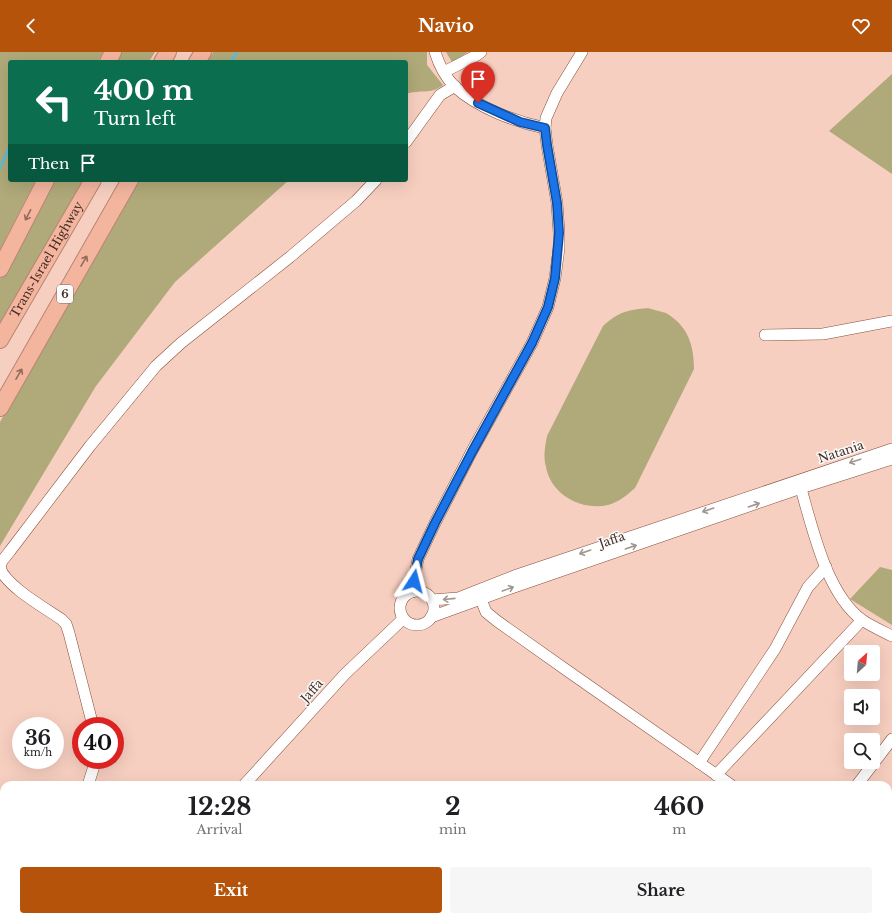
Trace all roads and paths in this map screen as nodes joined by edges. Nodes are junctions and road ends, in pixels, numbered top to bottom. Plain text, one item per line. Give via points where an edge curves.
1 (436, 52) edge
2 (481, 52) edge
3 (582, 52) edge
4 (444, 72) junction
5 (455, 86) junction
6 (545, 128) junction
7 (408, 139) edge
8 (45, 182) edge
9 (92, 182) edge
10 (129, 182) edge
11 (374, 182) edge
12 (0, 270) edge
13 (892, 321) edge
14 (765, 335) dead end
15 (0, 340) edge
16 (0, 408) edge
17 (892, 449) edge
18 (892, 459) edge
19 (800, 484) junction
20 (0, 567) edge
21 (826, 567) junction
22 (412, 592) junction
23 (479, 594) junction
24 (432, 600) junction
25 (432, 617) junction
26 (403, 619) junction
27 (862, 620) junction
28 (892, 636) edge
29 (91, 717) edge
30 (892, 739) edge
31 (699, 763) junction
32 (93, 769) edge
33 (89, 781) edge
34 (248, 781) edge
35 (722, 781) edge
36 (860, 781) edge

1 - 4 street
2 - 4 street
3 - 6 street via 551,106
4 - 5 street
5 - 6 street via 478,103 507,117
5 - 7 street via 440,95
6 - 22 street via 559,218 558,263 552,292 532,343 456,480 418,559
8 -> 12 highway
9 - 15 highway, Trans-Israel Highway
16 -> 10 highway, 6
11 - 20 street via 356,201 290,257 181,343 156,366 85,452
13 - 14 street via 823,334
17 -> 19 street, Natania
18 - 19 street, Natania
19 - 21 street
19 - 23 street, Jaffa
20 - 29 street via 13,585 66,624
21 - 27 street via 841,597
21 - 31 street via 808,587 775,649
22 - 24 street via 423,593
22 - 26 street via 407,594 401,603
23 -> 24 street, Jaffa
23 - 25 street, Jaffa
23 - 31 street via 486,612
24 - 25 street
25 - 26 street via 418,625
26 - 34 street, Jaffa via 345,674
27 - 28 street
27 - 35 street
30 - 36 street
31 - 35 street
32 - 33 street

